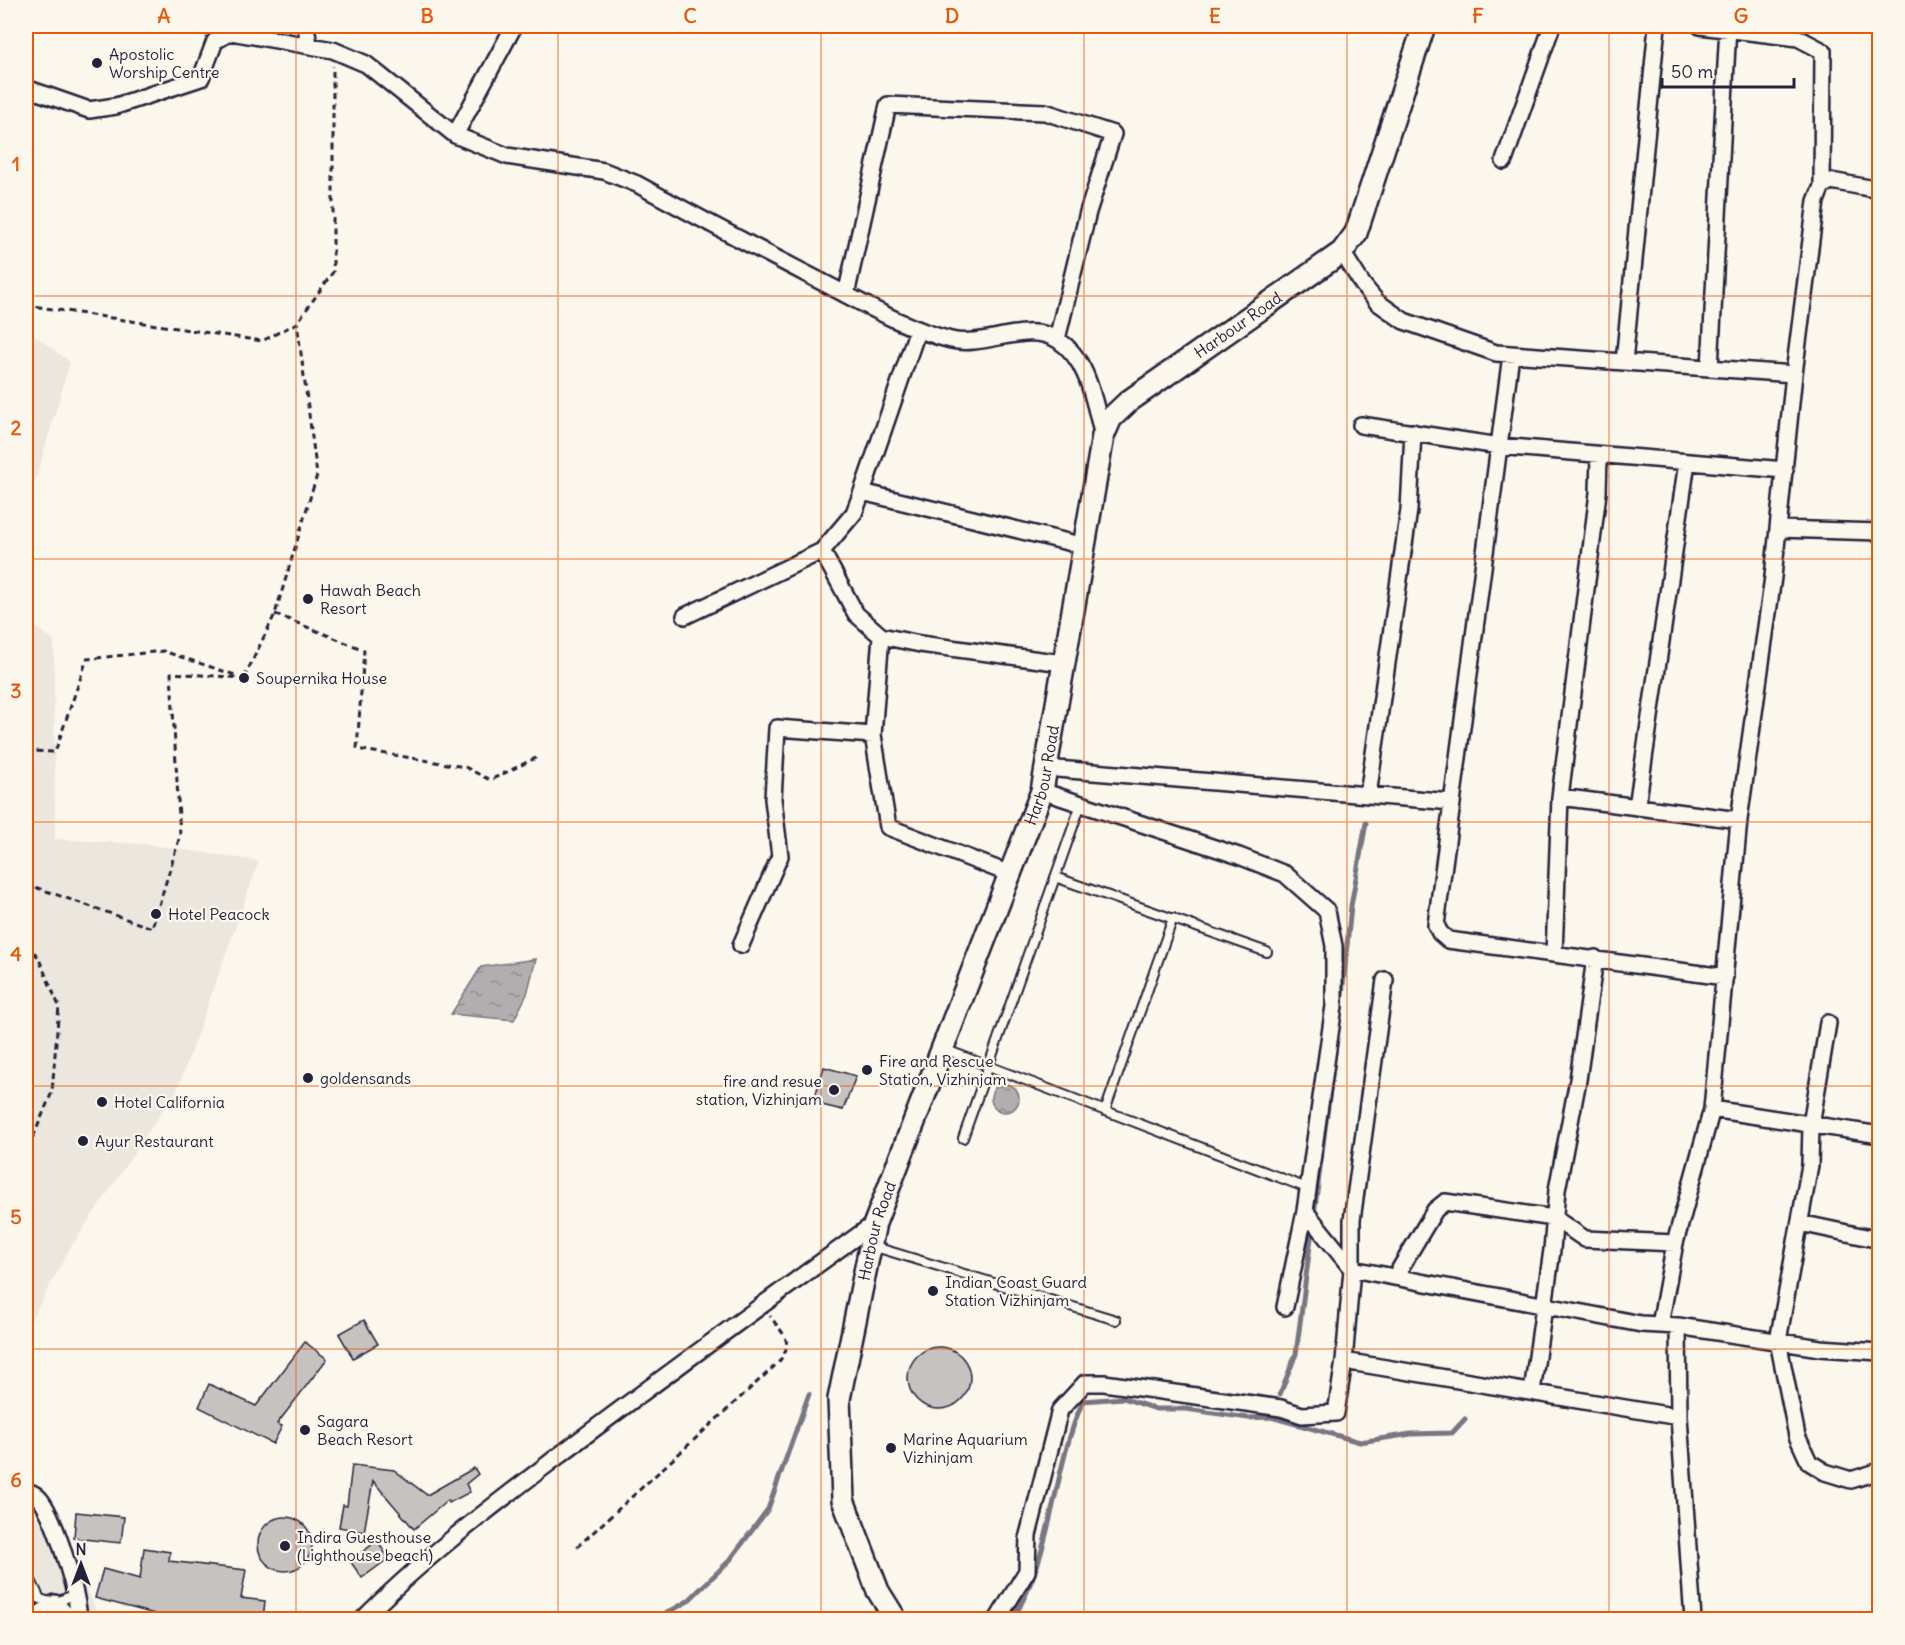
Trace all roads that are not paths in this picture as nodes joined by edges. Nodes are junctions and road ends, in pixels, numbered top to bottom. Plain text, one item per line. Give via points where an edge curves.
1 (306, 26) edge
2 (514, 26) edge
3 (1424, 26) edge
4 (1552, 26) edge
5 (1657, 26) edge
6 (1700, 26) edge
7 (1727, 27) edge
8 (309, 45) junction
9 (26, 88) edge
10 (455, 135) junction
11 (1504, 161) dead end
12 (1822, 186) junction
13 (1880, 190) edge
14 (1342, 252) junction
15 (846, 294) junction
16 (918, 329) junction
17 (1057, 339) junction
18 (1511, 355) junction
19 (1623, 363) junction
20 (1710, 368) junction
21 (1794, 374) junction
22 (1361, 425) dead end
23 (1413, 432) junction
24 (1103, 436) junction
25 (1499, 446) junction
26 (1599, 455) junction
27 (1687, 462) junction
28 (1785, 470) junction
29 (862, 492) junction
30 (1778, 529) junction
31 (1880, 532) edge
32 (1084, 546) junction
33 (822, 551) junction
34 (685, 616) dead end
35 (881, 636) junction
36 (1063, 663) junction
37 (873, 735) junction
38 (1045, 768) junction
39 (1042, 791) junction
40 (1368, 795) junction
41 (1560, 797) junction
42 (1452, 802) junction
43 (1080, 804) junction
44 (1637, 807) junction
45 (1739, 820) junction
46 (1010, 874) junction
47 (1055, 877) junction
48 (1173, 918) junction
49 (741, 945) dead end
50 (1267, 952) dead end
51 (1554, 954) junction
52 (1595, 958) junction
53 (1725, 977) junction
54 (1385, 980) dead end
55 (1828, 1023) dead end
56 (943, 1048) junction
57 (988, 1065) junction
58 (1712, 1109) junction
59 (1105, 1111) junction
60 (1811, 1125) junction
61 (1880, 1135) edge
62 (963, 1138) dead end
63 (1307, 1188) junction
64 (1305, 1211) junction
65 (1554, 1218) junction
66 (1800, 1222) junction
67 (875, 1223) junction
68 (1880, 1240) edge
69 (1675, 1243) junction
70 (871, 1245) junction
71 (1352, 1269) junction
72 (1395, 1276) junction
73 (1543, 1305) junction
74 (1285, 1307) dead end
75 (1116, 1320) dead end
76 (1660, 1325) junction
77 (1678, 1326) junction
78 (1778, 1341) junction
79 (1880, 1352) edge
80 (1344, 1360) junction
81 (1532, 1392) junction
82 (1679, 1417) junction
83 (1880, 1471) edge
84 (26, 1491) edge
85 (26, 1570) edge
86 (77, 1594) junction
87 (55, 1603) junction
88 (31, 1620) edge
89 (72, 1620) edge
90 (79, 1620) edge
91 (362, 1620) edge
92 (896, 1620) edge
93 (997, 1620) edge
94 (1693, 1620) edge

1 - 8 street
2 - 10 street
3 - 14 street, Harbour Road via 1356,233
4 - 11 street
5 - 19 street
6 - 7 street
7 - 12 street via 1798,38 1823,51
7 - 20 street
8 - 9 street via 231,32 220,35 201,78 116,106 89,110
8 - 10 street via 366,64
10 - 15 street via 507,156 604,171 638,184
12 - 13 street via 1831,181
12 - 21 street via 1816,201
14 - 18 street via 1377,302 1404,321 1453,340
14 - 24 street, Harbour Road via 1129,401 1111,418
15 - 16 street
15 - 17 street via 888,105 1045,112 1113,134 1088,212
16 - 17 street via 952,340 983,342 1017,333 1038,333
16 - 29 street
17 - 24 street via 1074,354 1085,373
18 - 19 street
18 - 25 street
19 - 20 street
20 - 21 street
21 - 28 street
22 - 23 street
23 - 25 street
23 - 40 street via 1409,510
24 - 32 street, Harbour Road
25 - 26 street
25 - 42 street
26 - 27 street
26 - 41 street via 1598,493
27 - 28 street
27 - 44 street
28 - 30 street
29 - 32 street
29 - 33 street via 854,513
30 - 31 street
30 - 45 street
32 - 36 street, Harbour Road
33 - 34 street
33 - 35 street via 856,614
35 - 36 street
35 - 37 street
36 - 38 street, Harbour Road
37 - 46 street via 888,827
37 - 49 street via 777,728 773,799 780,856
38 - 39 street, Harbour Road
38 - 40 street
39 - 43 street
39 - 46 street, Harbour Road
40 - 42 street
41 - 44 street
41 - 51 street
42 - 51 street via 1436,925 1440,933 1448,940
43 - 47 lane
43 - 63 street via 1285,874 1327,911 1334,946 1334,1006
44 - 45 street
45 - 53 street
46 - 56 street, Harbour Road
47 - 48 lane
47 - 57 lane
48 - 50 lane
48 - 59 lane
51 - 52 street
52 - 53 street
52 - 65 street
53 - 58 street
54 - 71 street via 1352,1220
55 - 60 street
56 - 57 lane
56 - 67 street, Harbour Road
57 - 59 lane
57 - 62 lane
58 - 60 street
58 - 69 street
59 - 63 lane
60 - 61 street
60 - 66 street via 1810,1165
63 - 64 street
64 - 71 street
64 - 74 street
65 - 69 street via 1585,1239
65 - 72 street via 1445,1202 1435,1210
65 - 73 street
66 - 68 street
66 - 78 street
67 - 70 street, Harbour Road
67 - 91 street via 473,1521
69 - 76 street
70 - 75 lane
70 - 92 street, Harbour Road via 839,1399 843,1500 878,1591
71 - 72 street
71 - 80 street
72 - 73 street
73 - 76 street
73 - 81 street
76 - 77 street
77 - 78 street
77 - 82 street
78 - 79 street
78 - 83 street via 1797,1436 1809,1462 1851,1480
80 - 81 street
80 - 93 street via 1336,1413 1302,1414 1085,1383 1060,1410 1028,1535 1027,1571
81 - 82 street
82 - 94 street
84 - 86 street via 40,1499
85 - 87 lane via 40,1599
86 - 87 lane
86 - 90 street
87 - 88 street
87 - 89 street

